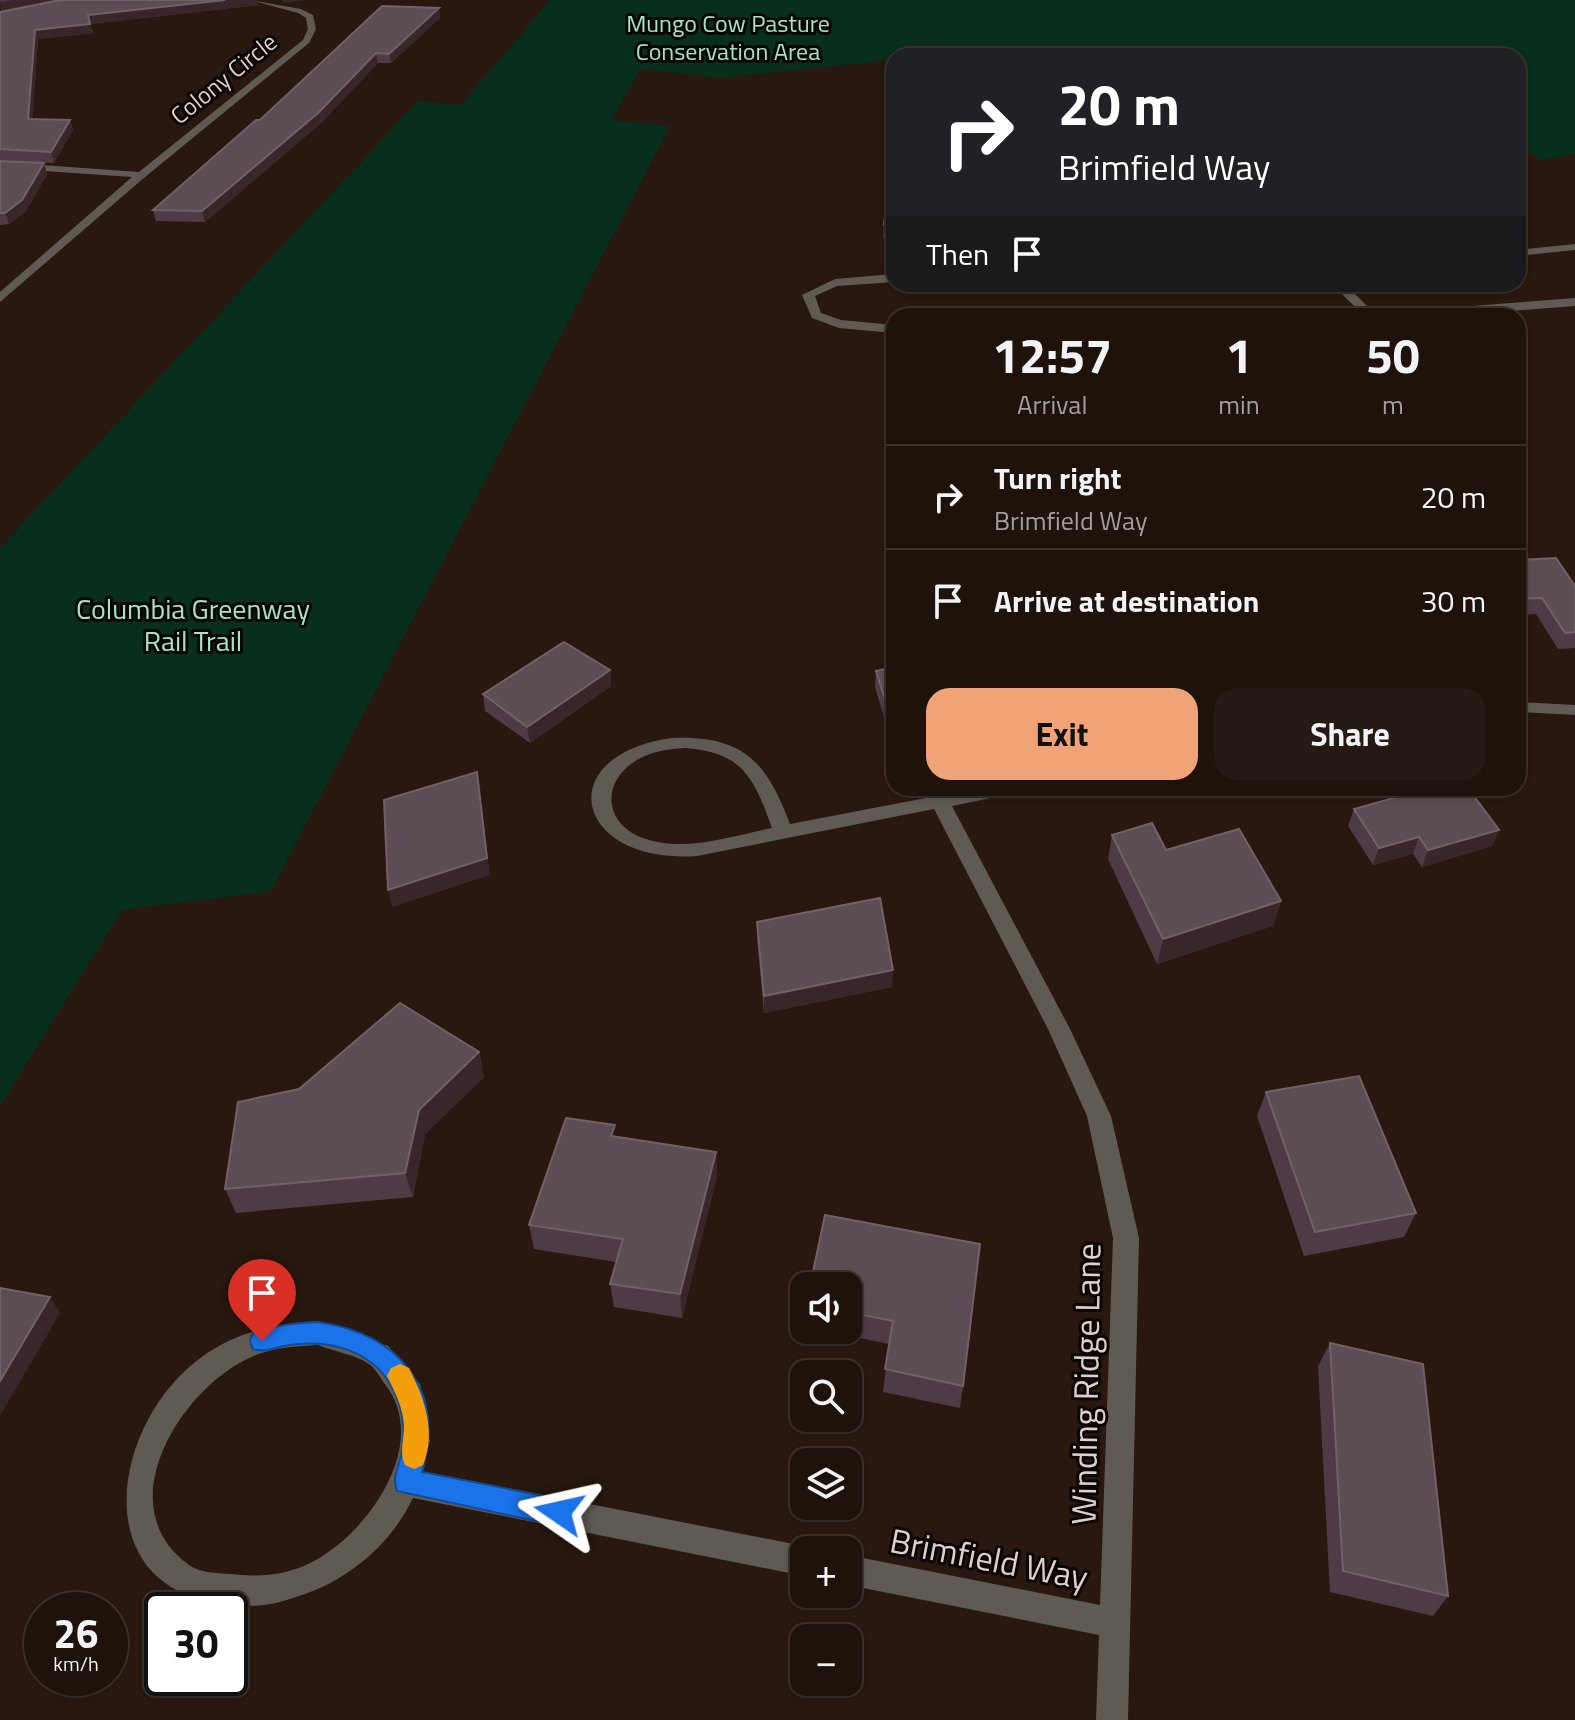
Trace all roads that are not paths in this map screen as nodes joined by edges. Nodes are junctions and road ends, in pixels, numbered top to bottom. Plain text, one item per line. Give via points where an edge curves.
1 (254, 0) edge
2 (0, 165) edge
3 (141, 175) junction
4 (1575, 247) edge
5 (1526, 252) edge
6 (886, 279) edge
7 (1346, 292) edge
8 (0, 298) edge
9 (1575, 302) edge
10 (1363, 308) edge
11 (1499, 308) edge
12 (886, 328) edge
13 (1526, 707) edge
14 (1575, 710) edge
15 (970, 796) edge
16 (940, 802) junction
17 (783, 832) junction
18 (406, 1482) junction
19 (790, 1558) edge
20 (862, 1573) edge
21 (1115, 1623) junction
22 (1112, 1720) edge

1 - 3 street, Colony Circle via 310,17 306,41
2 - 3 street
3 - 8 street, Colony Circle
4 - 5 street
6 - 12 street via 835,283 808,295 816,315 839,324
7 - 10 street
9 - 11 street
13 - 14 street
15 - 16 street
16 - 17 street
16 - 21 street, Winding Ridge Lane via 1099,1116 1126,1238
17 - 17 street via 687,850 650,848 609,826 598,792 610,771 634,753 667,744 717,747 754,769
18 - 18 street via 416,1426 402,1378 386,1359 344,1337 289,1334 234,1352 184,1390 150,1441 138,1497 153,1549 170,1570 194,1585 252,1595 317,1578 346,1560 392,1511
18 - 19 street
20 - 21 street, Brimfield Way
21 - 22 street, Winding Ridge Lane

